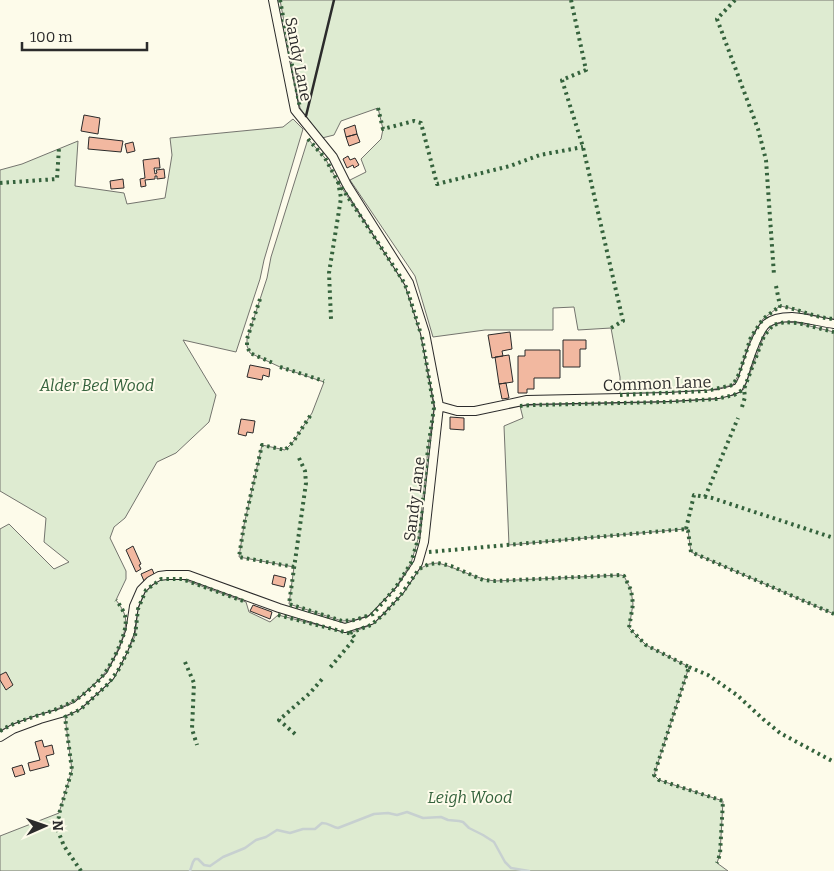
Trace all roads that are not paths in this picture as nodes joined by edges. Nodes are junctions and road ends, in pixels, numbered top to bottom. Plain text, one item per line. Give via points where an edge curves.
1 (273, 0) edge
2 (834, 324) edge
3 (439, 406) junction
4 (0, 737) edge

1 - 3 street, Sandy Lane via 295,110 333,157 409,283 425,333
2 - 3 street, Common Lane via 794,317 773,320 759,335 738,388 718,394 527,400 475,411
3 - 4 street, Sandy Lane via 424,542 418,563 400,590 371,620 345,628 188,575 159,576 142,590 134,606 130,632 110,676 77,706 13,729

